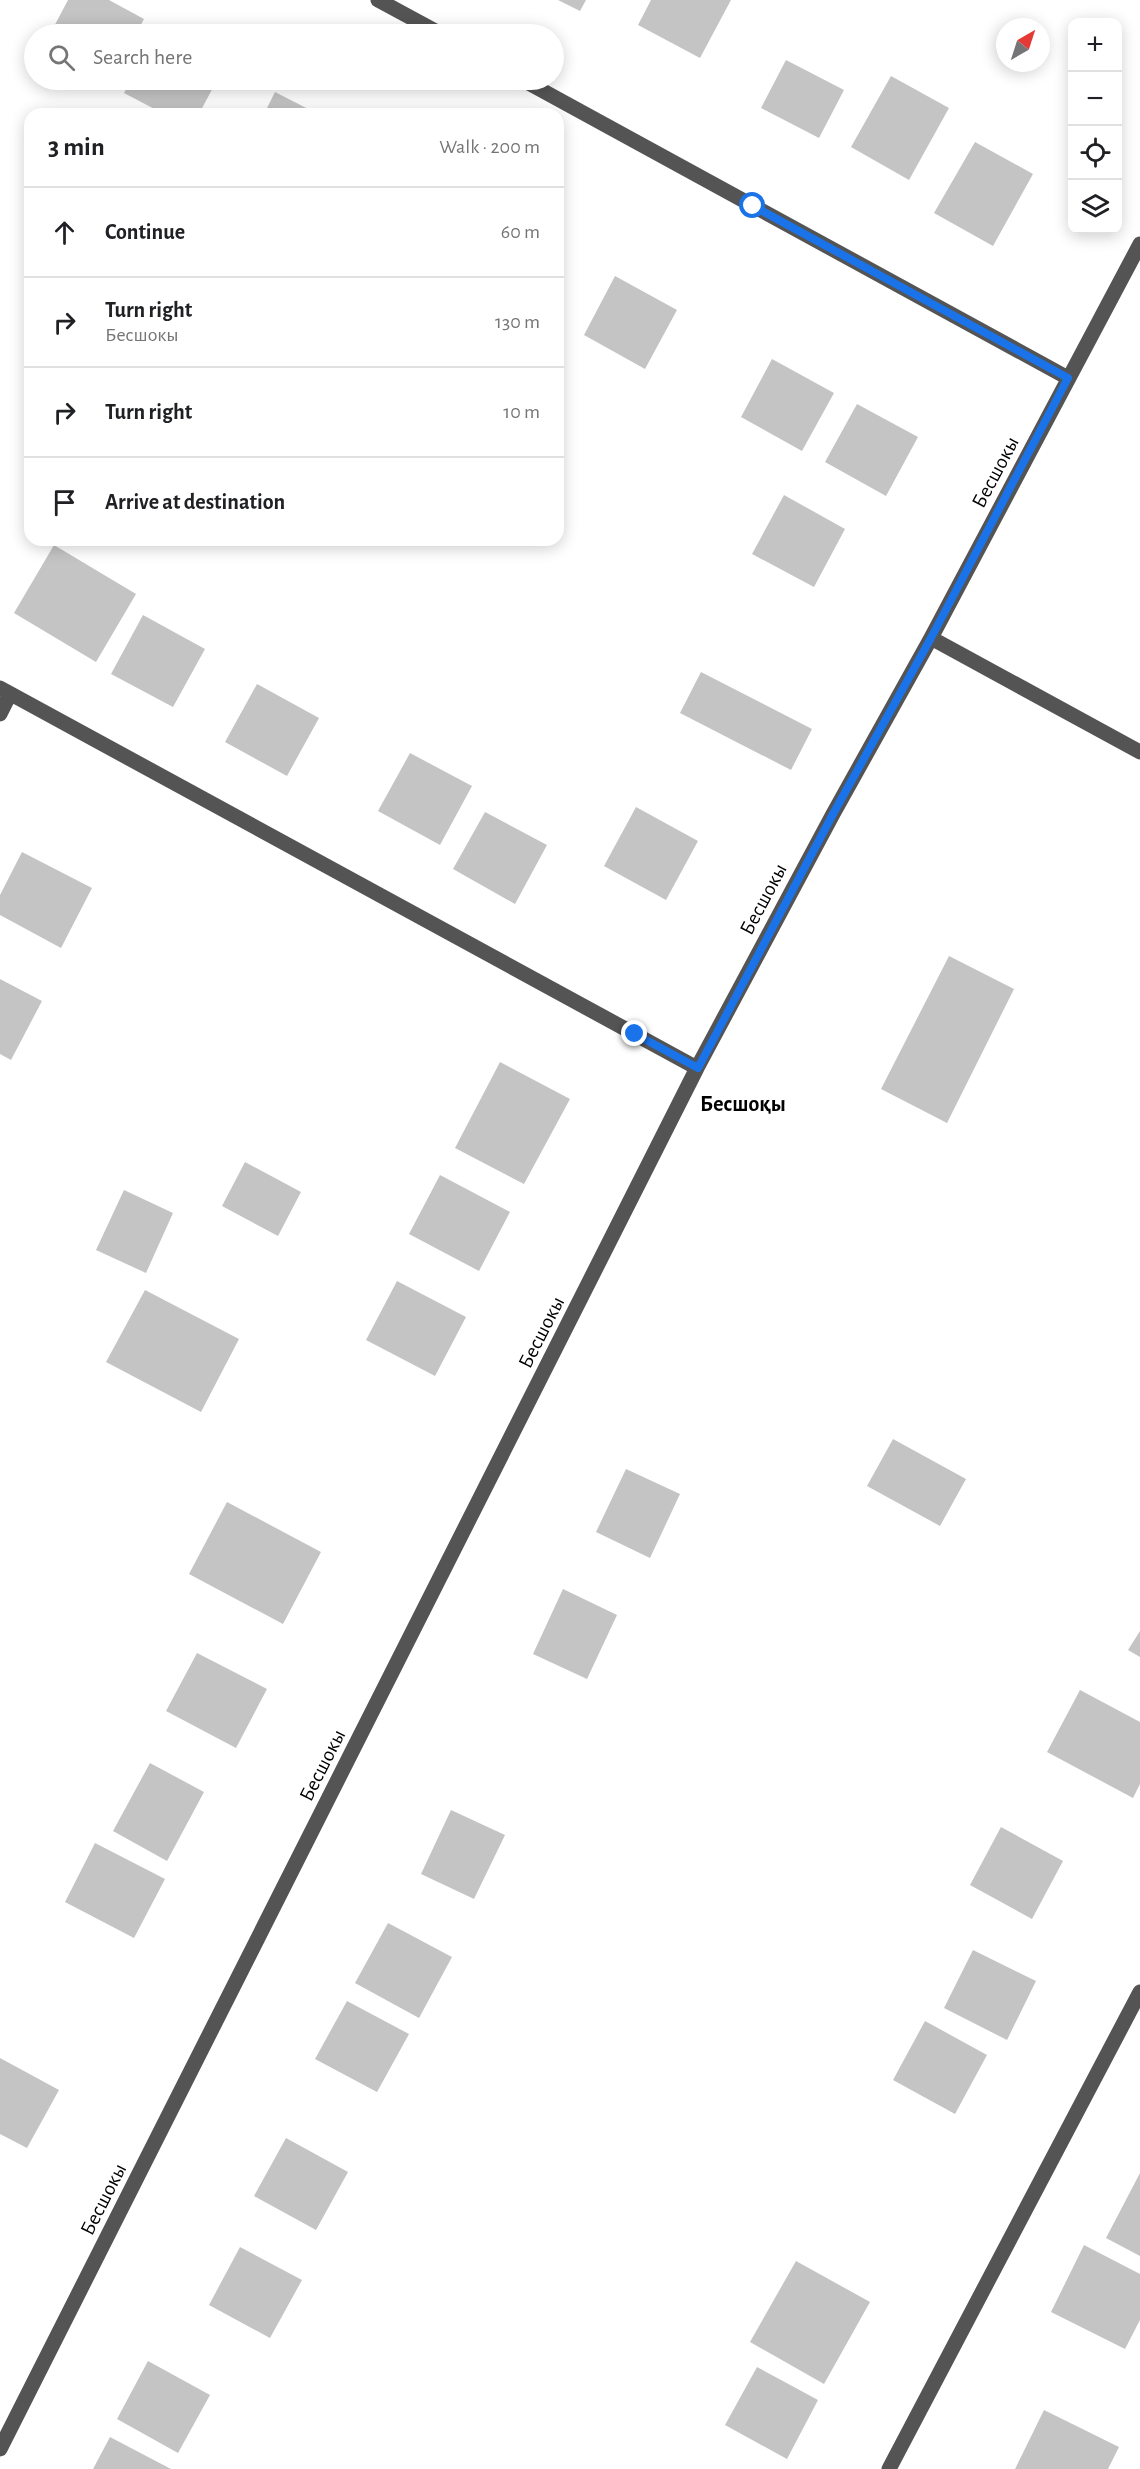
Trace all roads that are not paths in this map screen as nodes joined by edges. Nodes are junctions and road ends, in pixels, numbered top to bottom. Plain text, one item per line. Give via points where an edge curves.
1 (378, 0) edge
2 (422, 24) edge
3 (541, 90) edge
4 (1140, 244) edge
5 (1068, 378) junction
6 (931, 638) junction
7 (5, 691) edge
8 (0, 714) edge
9 (1140, 752) edge
10 (698, 1068) junction
11 (1140, 1992) edge
12 (0, 2449) edge
13 (889, 2469) edge

1 - 2 street
3 - 5 street
4 - 5 street, Бесшокы
5 - 6 street, Бесшокы
6 - 9 street
6 - 10 street, Бесшокы
7 - 8 street
7 - 10 street
10 - 12 street, Бесшокы
11 - 13 street

